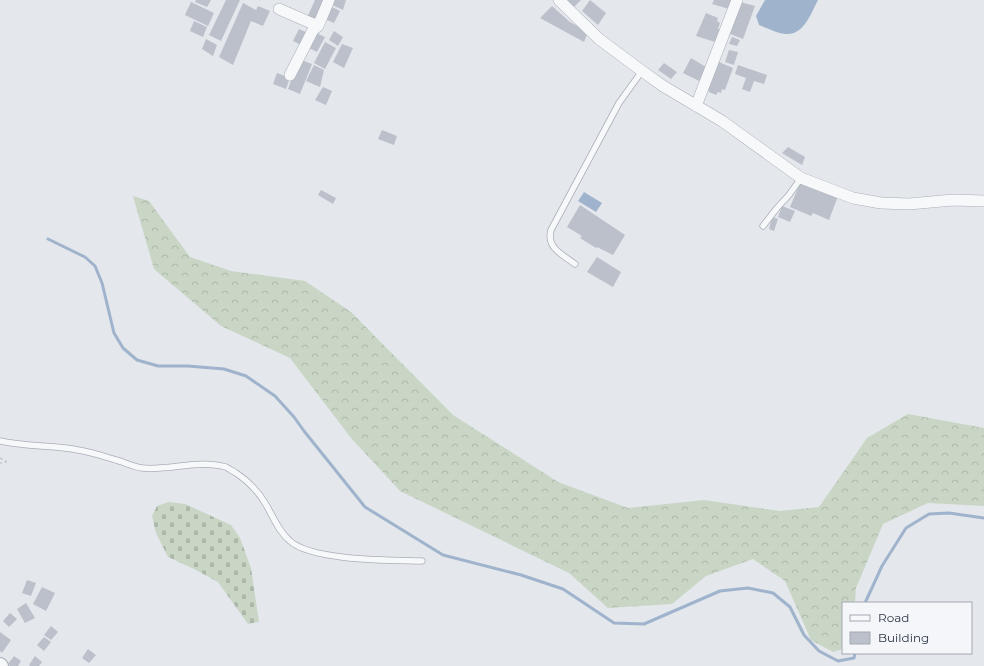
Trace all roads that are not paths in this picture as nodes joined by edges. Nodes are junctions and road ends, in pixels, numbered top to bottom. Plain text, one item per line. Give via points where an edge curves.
1 (329, 0) edge
2 (559, 0) edge
3 (737, 0) edge
4 (279, 9) dead end
5 (318, 26) junction
6 (642, 71) junction
7 (290, 75) dead end
8 (696, 106) junction
9 (801, 178) junction
10 (984, 201) edge
11 (763, 226) dead end
12 (575, 264) dead end
13 (0, 441) edge
14 (422, 561) dead end

1 - 5 street
2 - 6 street via 599,39
3 - 8 street
4 - 5 street
5 - 7 street via 313,30
6 - 8 street
6 - 12 lane via 619,103 551,230 550,237 554,248
8 - 9 street via 722,121
9 - 10 street via 853,198 881,203
9 - 11 lane
13 - 14 lane via 103,455 140,468 158,469 210,464 227,468 254,488 281,532 302,548 321,554 357,559

